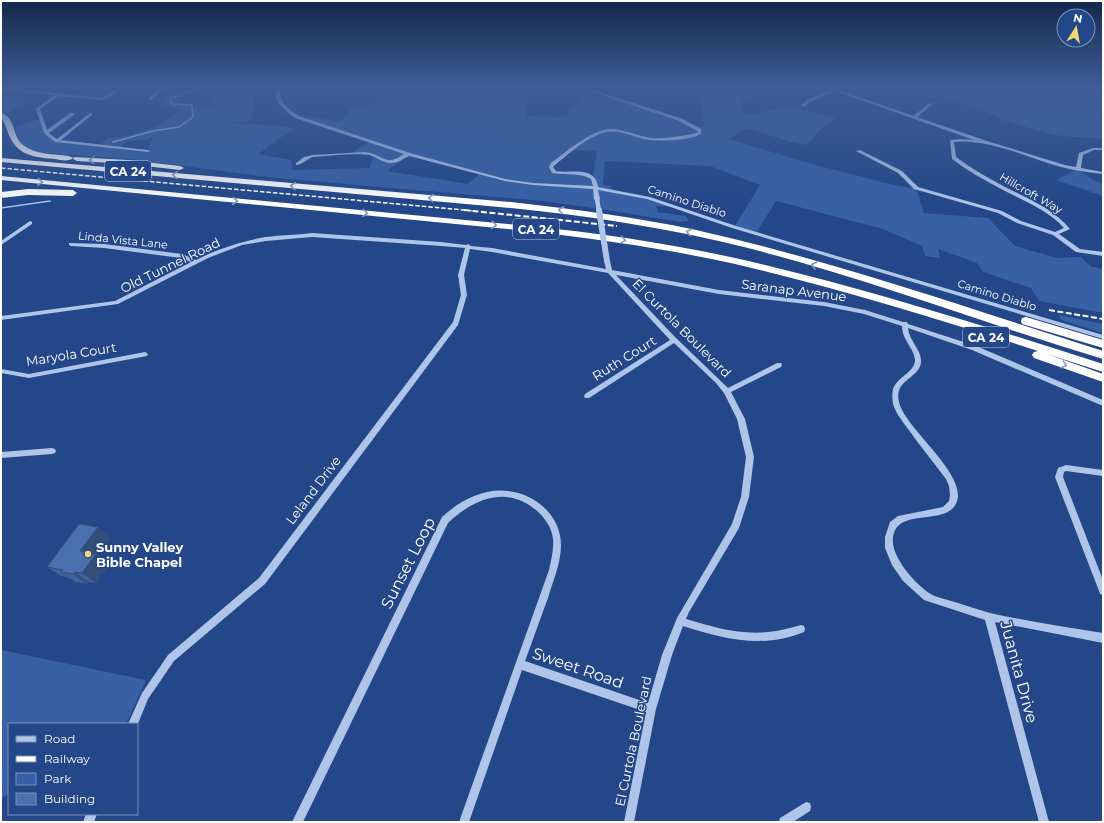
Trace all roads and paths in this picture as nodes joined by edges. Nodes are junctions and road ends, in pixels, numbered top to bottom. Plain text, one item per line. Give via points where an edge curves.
1 (9, 126) edge
2 (44, 126) edge
3 (55, 126) edge
4 (75, 126) edge
5 (325, 126) edge
6 (693, 126) edge
7 (941, 126) edge
8 (46, 133) junction
9 (57, 141) junction
10 (985, 142) junction
11 (1103, 149) edge
12 (148, 150) dead end
13 (858, 151) dead end
14 (1, 153) edge
15 (408, 154) junction
16 (69, 158) junction
17 (1, 160) edge
18 (298, 164) dead end
19 (1078, 169) junction
20 (1103, 173) edge
21 (1, 178) edge
22 (256, 183) junction
23 (1, 186) edge
24 (595, 188) junction
25 (73, 193) junction
26 (1, 195) edge
27 (196, 197) junction
28 (30, 223) dead end
29 (1055, 234) junction
30 (1, 243) edge
31 (71, 244) dead end
32 (468, 246) junction
33 (1103, 254) edge
34 (195, 262) junction
35 (610, 272) junction
36 (852, 276) junction
37 (869, 295) junction
38 (942, 302) junction
39 (1, 318) edge
40 (905, 324) junction
41 (1103, 337) edge
42 (674, 340) junction
43 (1103, 344) edge
44 (1103, 349) edge
45 (145, 354) dead end
46 (1103, 355) edge
47 (779, 364) dead end
48 (1103, 368) edge
49 (1, 371) edge
50 (1103, 378) edge
51 (727, 391) junction
52 (587, 396) dead end
53 (1103, 403) edge
54 (52, 451) dead end
55 (1, 455) edge
56 (1103, 473) edge
57 (1103, 591) edge
58 (989, 617) junction
59 (680, 621) junction
60 (801, 629) dead end
61 (1103, 638) edge
62 (519, 664) junction
63 (651, 709) junction
64 (133, 723) edge
65 (806, 807) dead end
66 (297, 822) edge
67 (464, 822) edge
68 (629, 822) edge
69 (784, 822) edge
70 (1044, 822) edge

1 - 16 highway via 12,136 20,147 39,154
2 - 8 street
3 - 8 street
4 - 9 street
5 - 15 street, Camino Diablo
6 - 24 street via 699,130 698,134 659,140 606,131 597,134 551,167 559,174 590,175 595,182
7 - 10 street
8 - 9 street
9 - 12 street
10 - 19 street
10 - 29 street, Hillcroft Way via 952,141 954,158 968,169 1059,219 1067,229
11 - 19 street via 1093,149 1081,154
13 - 29 street, Hillcroft Way via 900,172 916,188 1000,212 1019,222
14 - 16 highway
15 - 18 street via 391,162 367,154 313,156
15 - 24 street, Camino Diablo via 512,181
22 -> 16 highway via 227,175 163,166
22 -> 17 highway, CA 24
19 - 20 street
21 -> 27 highway, CA 24
36 -> 22 highway, CA 24 via 728,241 613,218 523,206
23 - 25 highway
24 - 35 street, El Curtola Boulevard, bridge
24 - 41 street, Camino Diablo via 661,201 734,227
25 - 26 highway via 28,192
25 - 27 highway via 152,198
27 -> 37 highway, CA 24 via 613,238 733,260
28 - 30 street
29 - 33 street via 1078,251
31 - 34 street, Linda Vista Lane via 182,256
32 - 34 street, Old Tunnel Road via 300,235 247,243
32 - 35 street, Saranap Avenue
32 - 64 street, Leland Drive via 461,275 464,295 456,323 262,581 172,658 145,696
34 - 39 street, Old Tunnel Road via 116,303
35 - 40 street, Saranap Avenue via 719,292 824,304 865,312
35 - 42 street, El Curtola Boulevard
36 - 38 highway, CA 24
36 - 43 highway via 909,286
37 - 48 highway
37 -> 50 highway, CA 24
38 - 44 highway
38 - 46 highway, CA 24
40 - 53 street, Saranap Avenue via 974,348
40 - 58 street, Juanita Drive via 905,336 918,362 900,382 896,391 896,401 905,419 949,477 955,496 951,506 945,510 900,518 893,525 889,548 906,578 927,597
42 - 51 street, El Curtola Boulevard
42 - 52 street, Ruth Court
45 - 49 street, Maryola Court via 29,376
47 - 51 street
51 - 59 street, El Curtola Boulevard via 741,419 750,457 745,497 736,525
54 - 55 street
56 - 57 street via 1066,468 1061,470 1059,477
58 - 61 street
58 - 70 street, Juanita Drive
59 - 60 street via 742,637 768,637
59 - 63 street, El Curtola Boulevard
62 - 63 street, Sweet Road
62 - 66 street, Sunset Loop via 553,570 557,540 554,527 537,504 526,498 495,494 480,496 467,502 445,520
62 - 67 street, Sunset Loop
63 - 68 street, El Curtola Boulevard
65 - 69 street

